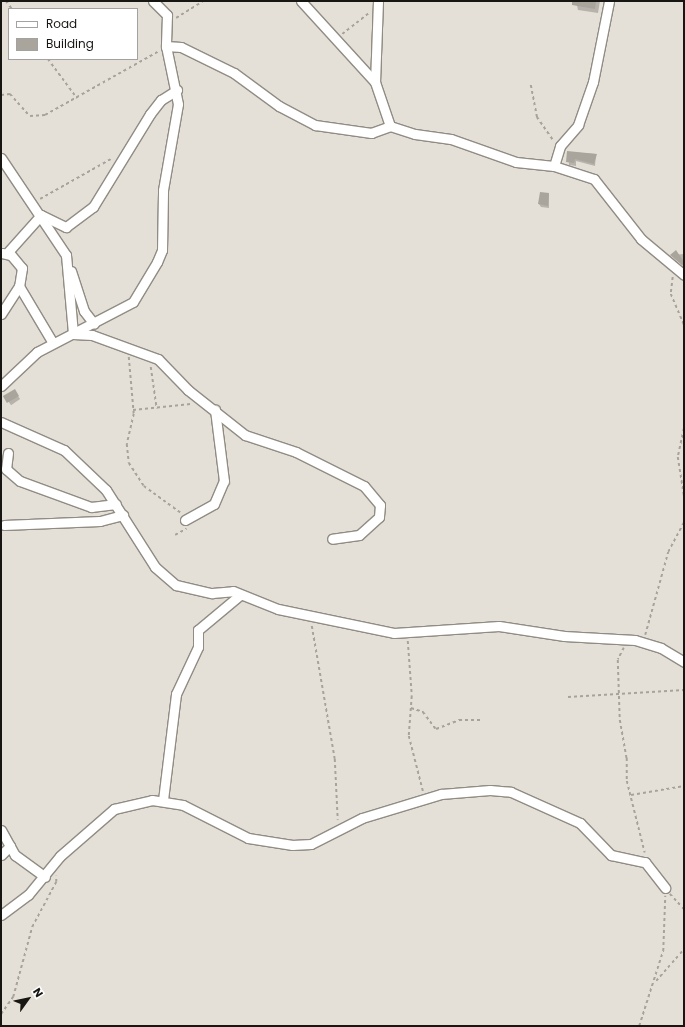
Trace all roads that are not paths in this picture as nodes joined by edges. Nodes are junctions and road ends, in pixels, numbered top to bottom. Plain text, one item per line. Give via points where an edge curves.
1 (153, 1) edge
2 (301, 1) edge
3 (609, 1) edge
4 (378, 3) edge
5 (166, 47) junction
6 (375, 82) junction
7 (177, 90) junction
8 (390, 126) junction
9 (1, 158) edge
10 (554, 166) junction
11 (41, 215) junction
12 (4, 253) edge
13 (66, 255) junction
14 (684, 275) edge
15 (19, 286) junction
16 (1, 314) edge
17 (94, 324) junction
18 (72, 334) junction
19 (53, 343) junction
20 (1, 386) edge
21 (214, 410) junction
22 (1, 422) edge
23 (8, 452) dead end
24 (116, 504) junction
25 (123, 514) junction
26 (185, 520) road end
27 (4, 525) dead end
28 (332, 539) dead end
29 (240, 594) junction
30 (684, 662) edge
31 (163, 800) junction
32 (1, 830) edge
33 (10, 846) junction
34 (1, 855) edge
35 (47, 875) junction
36 (665, 888) road end
37 (1, 914) edge

1 - 5 street via 166,11
2 - 6 street via 324,23 334,40
3 - 10 street via 593,82 578,125 560,146
4 - 6 street
5 - 7 street
5 - 8 street via 181,47 234,73 279,106 315,125 371,133
6 - 8 street
7 - 11 street via 157,105 126,151 106,191 80,220 61,227
7 - 17 street via 163,190 162,250 136,298
8 - 10 street via 415,134 451,138 516,162
9 - 11 street
10 - 14 street via 598,182 641,239
11 - 12 street
11 - 13 street
12 - 15 street via 23,271
13 - 17 street via 84,311
13 - 18 street
15 - 16 street
15 - 19 street
17 - 18 street
18 - 19 street
18 - 21 street via 92,335 163,363
19 - 20 street via 27,360
21 - 26 street via 224,481 214,504
21 - 28 street via 246,435 296,452 364,486 375,497 381,511 374,525 360,535
22 - 24 street via 64,450
23 - 24 street via 6,469 20,481 91,507
24 - 25 street
25 - 27 street via 100,521
25 - 29 street via 164,577 176,585 204,592 233,591
29 - 30 street via 267,606 394,633 499,626 564,636 643,642
29 - 31 street via 198,630 198,647 176,694
31 - 35 street via 121,804 72,844
31 - 36 street via 197,811 248,838 311,844 362,818 426,799 469,790 511,792 580,822 612,855 645,862
32 - 33 street
33 - 34 street
33 - 35 street via 21,861
35 - 37 street

